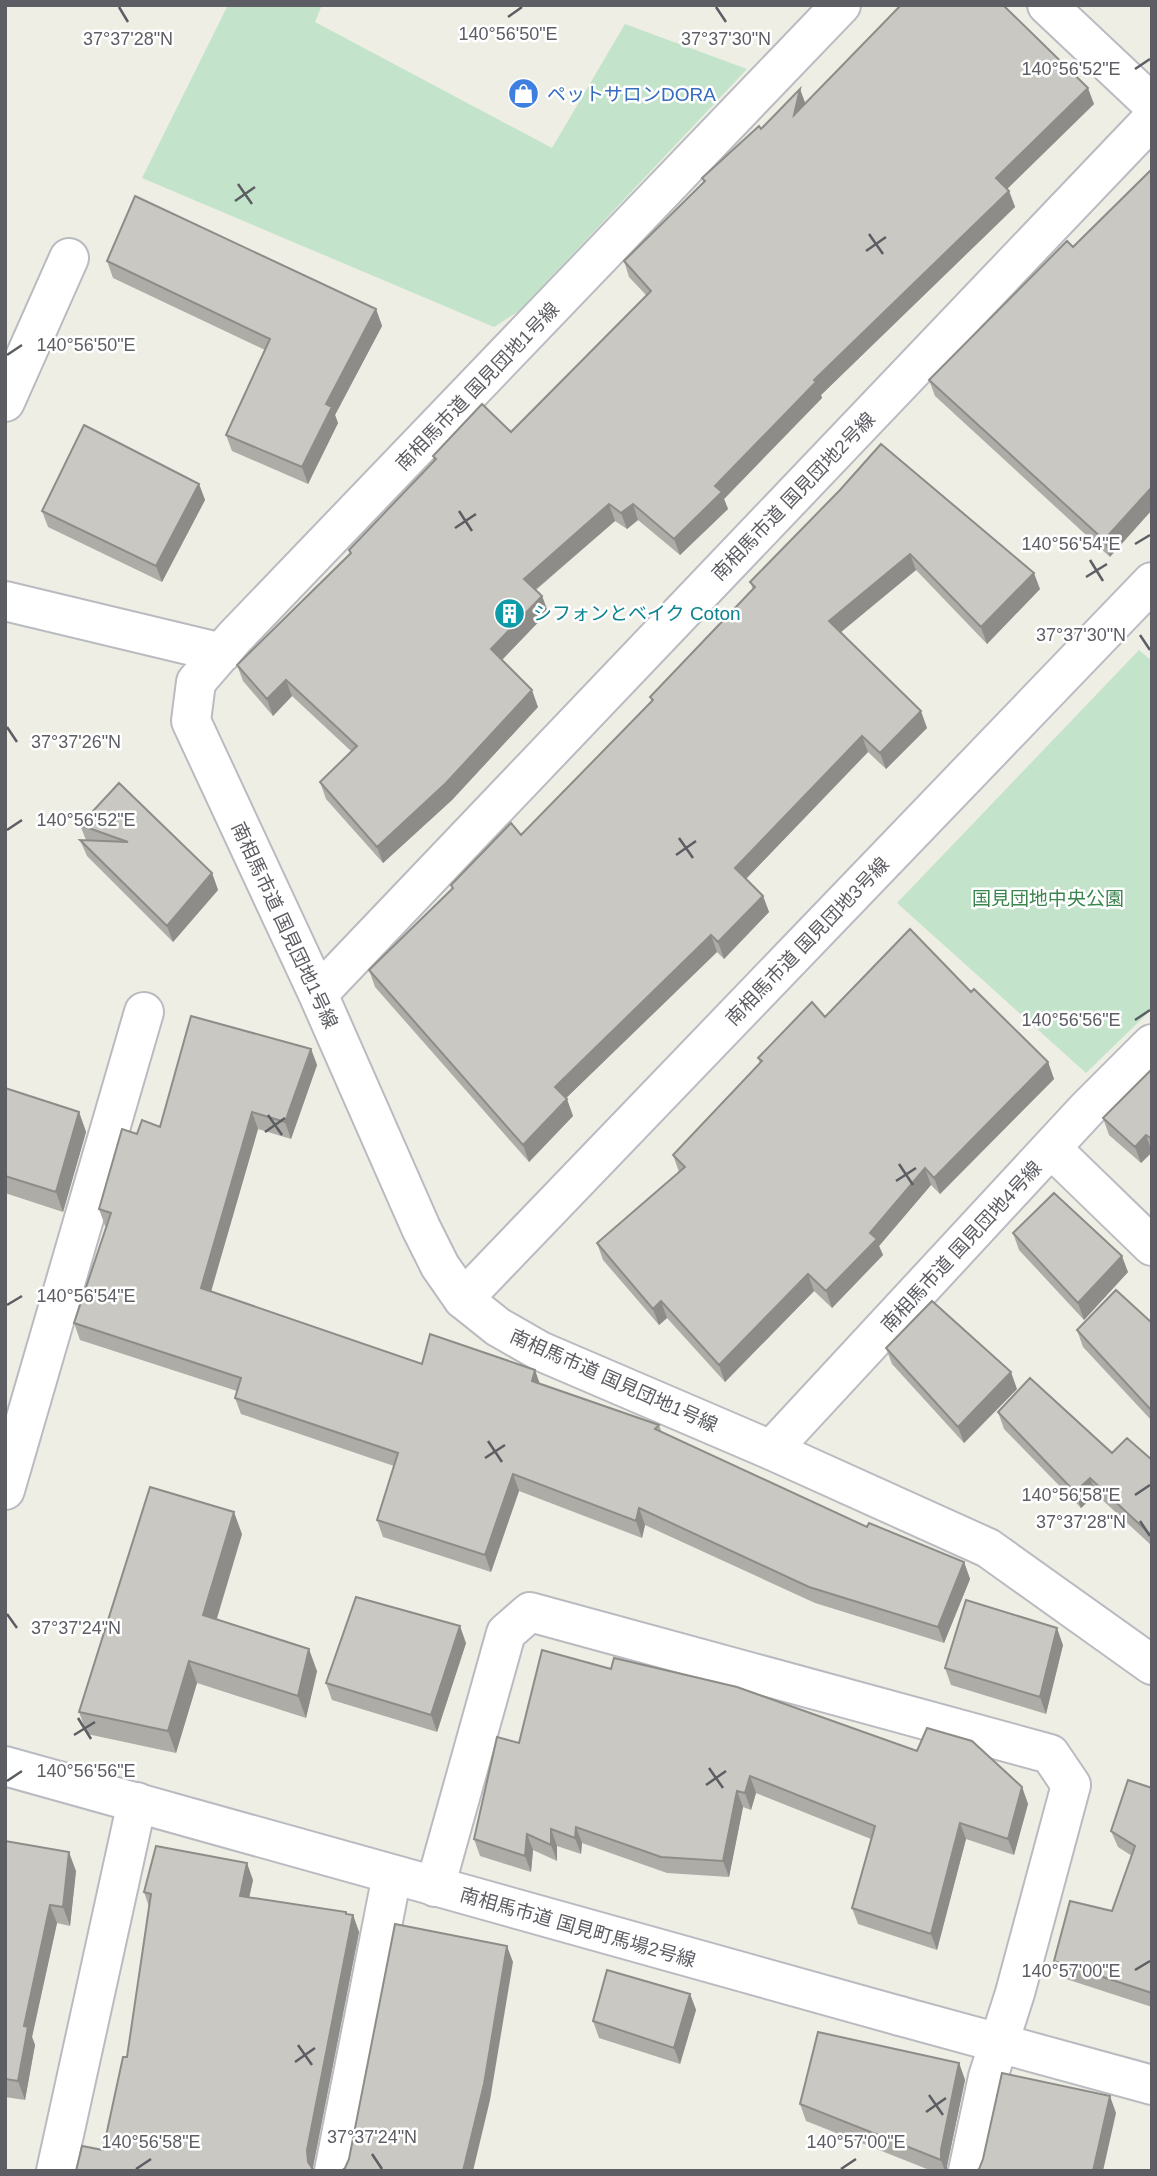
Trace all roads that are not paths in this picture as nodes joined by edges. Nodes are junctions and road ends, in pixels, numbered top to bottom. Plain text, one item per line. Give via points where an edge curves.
1 (841, 5) edge
2 (1047, 5) edge
3 (1152, 104) edge
4 (1152, 119) edge
5 (69, 258) dead end
6 (5, 402) edge
7 (1152, 582) edge
8 (5, 601) edge
9 (222, 653) junction
10 (318, 994) junction
11 (144, 1012) dead end
12 (1152, 1044) edge
13 (1052, 1149) junction
14 (1152, 1246) edge
15 (463, 1299) junction
16 (771, 1450) junction
17 (5, 1490) edge
18 (1152, 1665) edge
19 (5, 1766) edge
20 (137, 1802) junction
21 (392, 1875) junction
22 (435, 1887) junction
23 (999, 2043) junction
24 (1152, 2085) edge
25 (56, 2171) edge
26 (334, 2171) edge
27 (968, 2171) edge

1 - 9 street, 南相馬市道 国見団地1号線
2 - 3 street
4 - 10 street, 南相馬市道 国見団地2号線
5 - 6 street
7 - 15 street, 南相馬市道 国見団地3号線
8 - 9 street
9 - 10 street, 南相馬市道 国見団地1号線 via 196,682 191,721
10 - 15 street, 南相馬市道 国見団地1号線 via 421,1228
11 - 17 street
12 - 13 street, 南相馬市道 国見団地4号線
13 - 14 street
13 - 16 street, 南相馬市道 国見団地4号線
15 - 16 street, 南相馬市道 国見団地1号線 via 498,1328 540,1351
16 - 18 street, 南相馬市道 国見団地1号線 via 989,1548
19 - 20 street, 南相馬市道 国見町馬場2号線
20 - 21 street, 南相馬市道 国見町馬場2号線
20 - 25 street
21 - 22 street, 南相馬市道 国見町馬場2号線
21 - 26 street
22 - 23 street, 南相馬市道 国見町馬場2号線
22 - 23 street via 506,1633 530,1612 1024,1746 1050,1754 1071,1785
23 - 24 street, 南相馬市道 国見町馬場2号線
23 - 27 street

